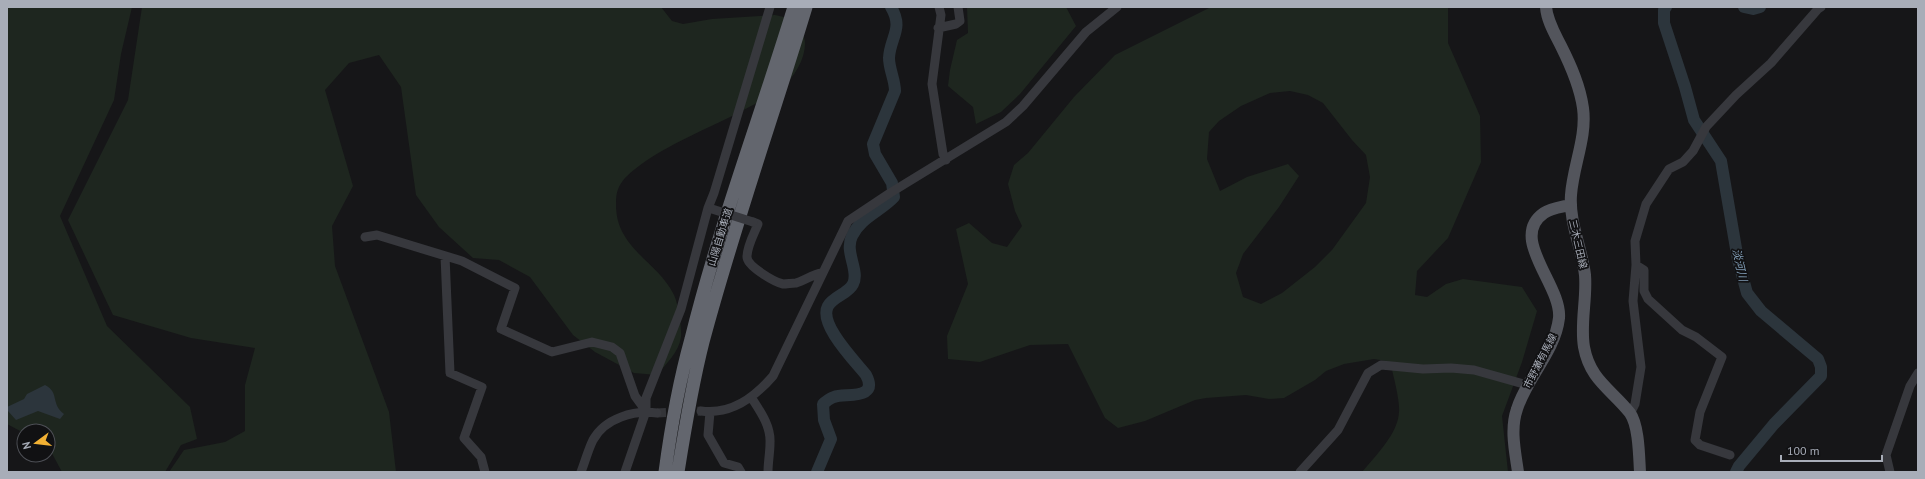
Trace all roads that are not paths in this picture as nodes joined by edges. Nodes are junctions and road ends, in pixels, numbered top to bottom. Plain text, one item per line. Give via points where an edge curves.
1 (770, 7) edge
2 (794, 7) edge
3 (806, 7) edge
4 (939, 7) edge
5 (958, 7) edge
6 (1117, 7) edge
7 (1546, 7) edge
8 (1821, 7) edge
9 (938, 28) junction
10 (946, 160) junction
11 (1570, 205) junction
12 (710, 209) junction
13 (365, 237) dead end
14 (446, 256) junction
15 (1636, 265) junction
16 (822, 273) junction
17 (1918, 373) edge
18 (1527, 385) junction
19 (751, 397) junction
20 (646, 412) junction
21 (657, 413) tunnel mouth
22 (1630, 414) junction
23 (1730, 455) dead end
24 (485, 472) edge
25 (581, 472) edge
26 (625, 472) edge
27 (665, 472) edge
28 (678, 472) edge
29 (741, 472) edge
30 (768, 472) edge
31 (1300, 472) edge
32 (1518, 472) edge
33 (1640, 472) edge
34 (1890, 472) edge

1 - 12 street
2 - 27 highway, 山陽自動車道 via 690,339
3 - 28 highway, 山陽自動車道 via 742,206 703,343
4 - 9 street via 941,15
5 - 9 street via 960,21
6 - 10 street via 1086,32 1023,106 1006,122
7 - 11 main road, 三木三田線 via 1553,30 1573,71 1584,110
8 - 15 street via 1771,64 1706,127 1693,151 1683,162 1669,170 1646,204 1635,241
9 - 10 street via 933,94
10 - 16 street via 848,221
11 - 18 main road, 市野瀬有馬線 via 1545,212 1538,218 1531,234 1534,252 1551,284 1559,317 1555,337
11 - 22 main road, 三木三田線 via 1585,274 1584,336 1587,359 1598,381
12 - 16 street, bridge via 758,224 748,249 748,263 753,268 783,284 798,282
12 - 20 street via 682,309 646,398
13 - 14 street via 377,235
14 - 20 street via 462,261 515,288 501,329 552,352 592,342 612,347 620,353 635,396
14 - 24 street via 450,373 482,387 464,438 482,458
15 - 22 street via 1633,301 1641,367 1635,404
15 - 23 street via 1644,270 1644,291 1648,299 1682,330 1722,356 1700,412 1695,440 1700,445
16 - 19 street via 773,376
17 - 34 street via 1910,386 1886,455
18 - 31 street via 1474,370 1381,365 1368,373 1338,430
18 - 32 main road, 市野瀬有馬線 via 1517,409 1514,426
19 - 29 street via 738,406 706,411 708,435 724,463 738,466
19 - 30 street via 769,431 771,442
20 - 21 street
20 - 25 street via 616,419 605,426 592,442
20 - 26 street
22 - 33 main road, 三木三田線 via 1638,443

